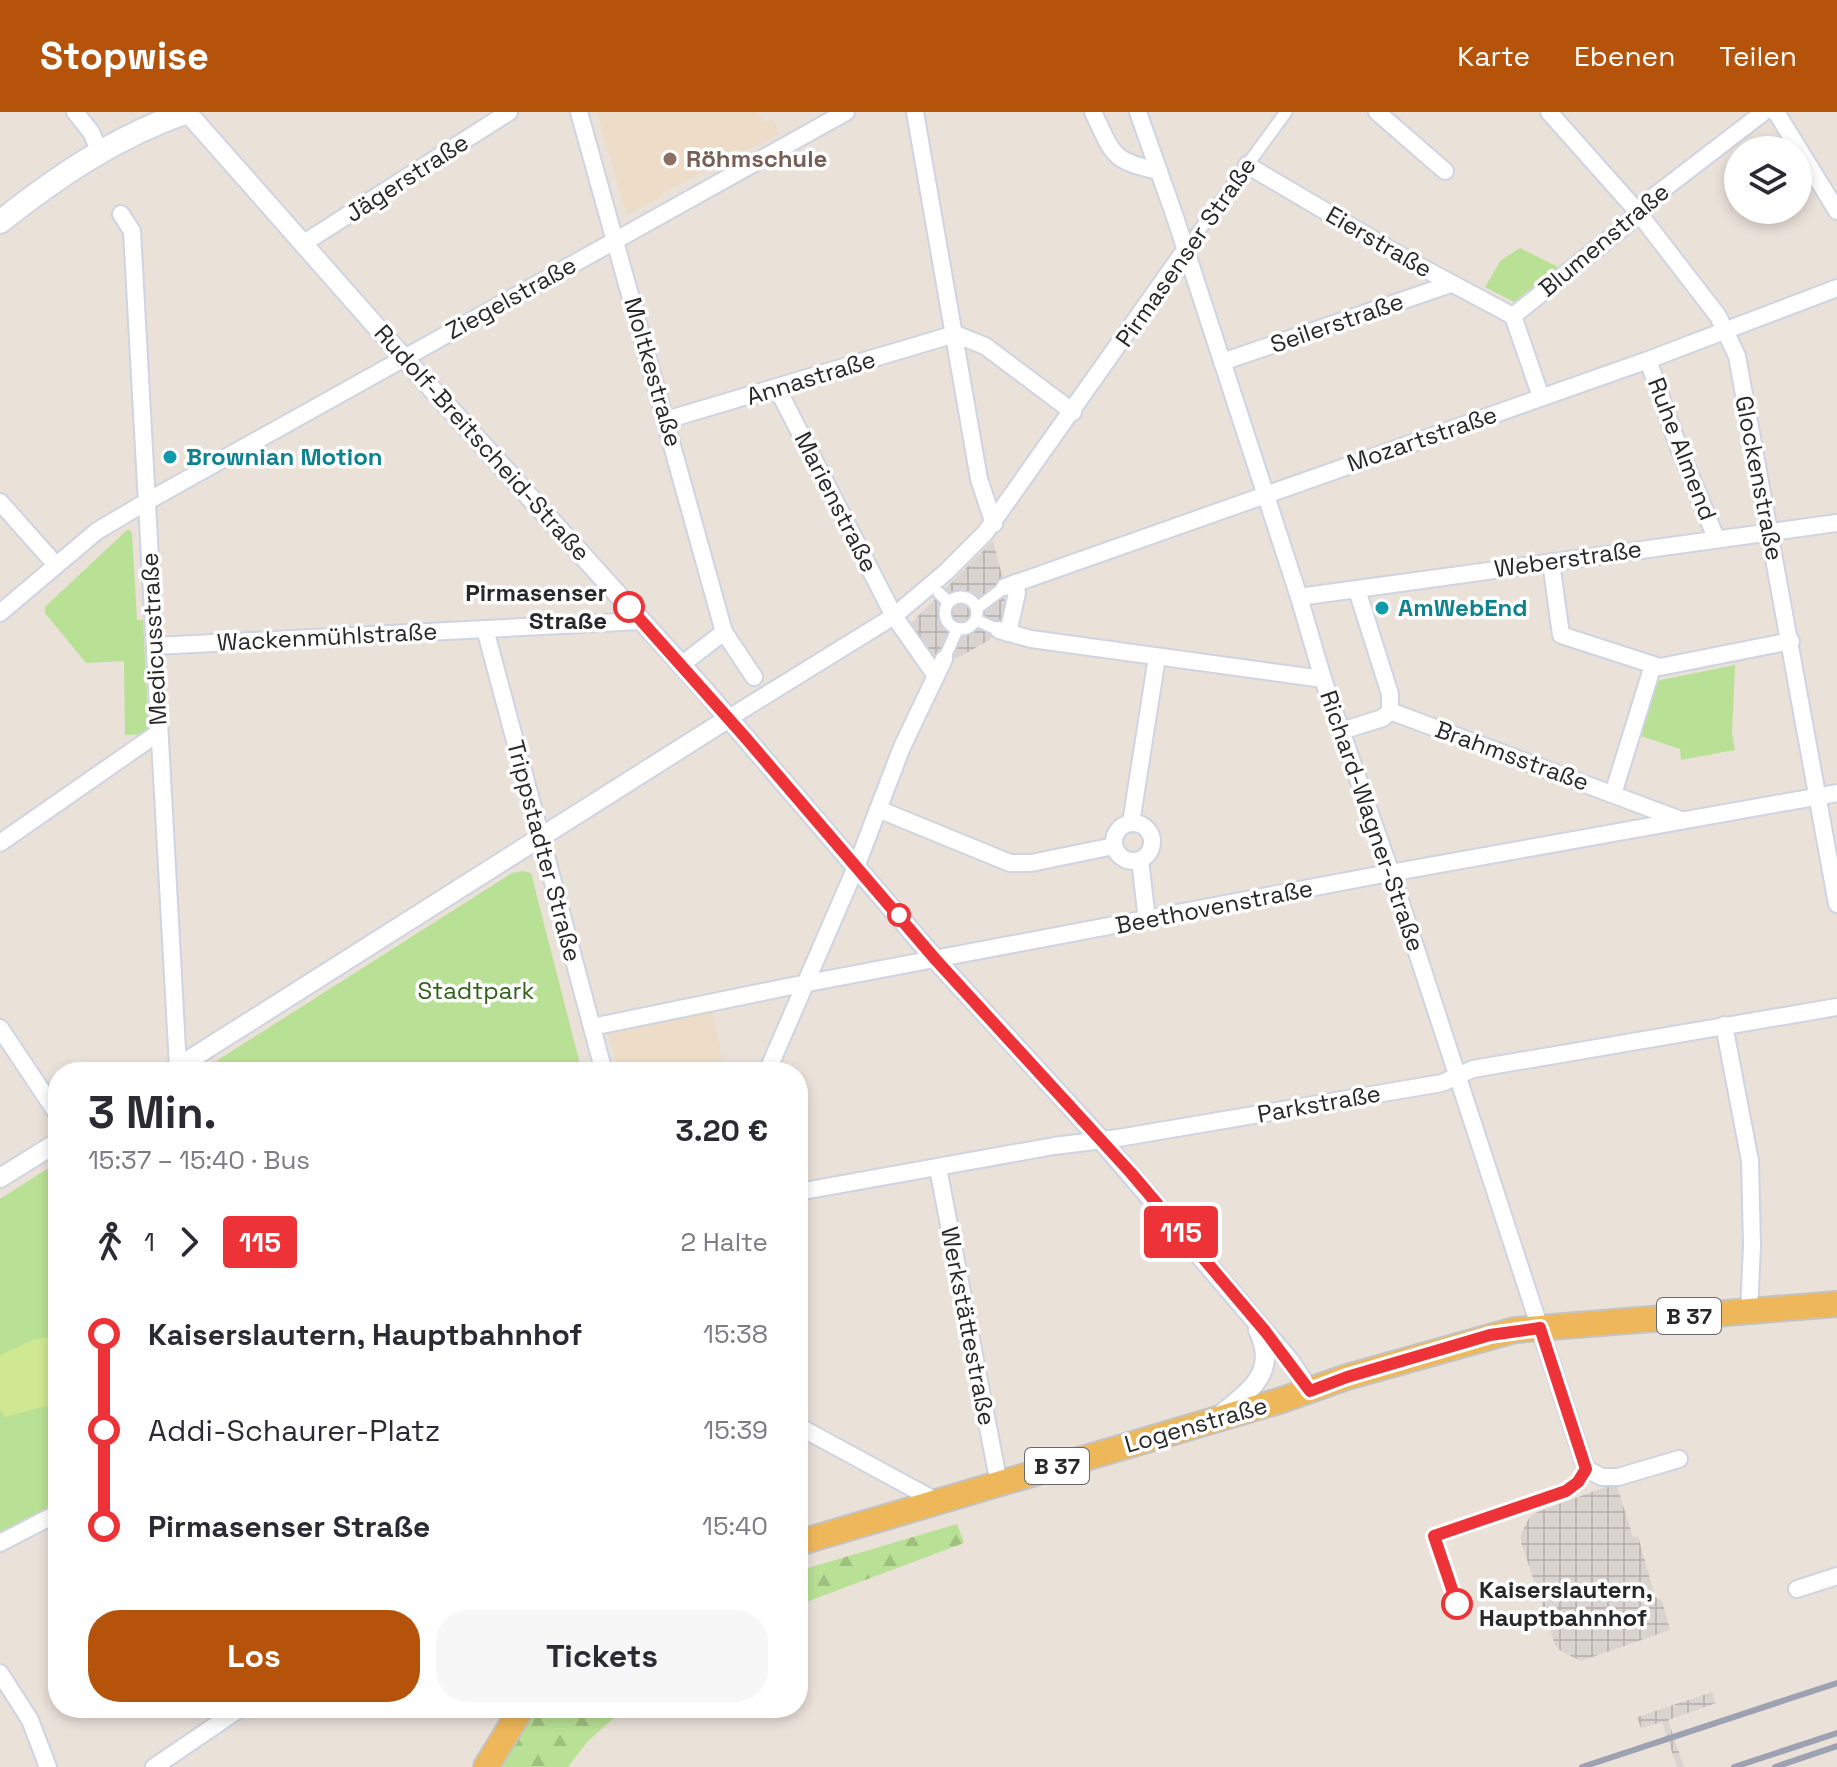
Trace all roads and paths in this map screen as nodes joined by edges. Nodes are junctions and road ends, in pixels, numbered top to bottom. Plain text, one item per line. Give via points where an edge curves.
1 (75, 112) edge
2 (131, 112) edge
3 (187, 112) edge
4 (509, 112) edge
5 (579, 112) edge
6 (846, 112) edge
7 (915, 112) edge
8 (1093, 112) edge
9 (1138, 112) edge
10 (1286, 112) edge
11 (1377, 112) edge
12 (1549, 112) edge
13 (1776, 112) edge
14 (1759, 113) edge
15 (107, 147) junction
16 (1247, 165) junction
17 (1159, 171) junction
18 (1445, 171) dead end
19 (1637, 211) junction
20 (1837, 211) edge
21 (121, 214) dead end
22 (0, 222) edge
23 (616, 239) junction
24 (304, 243) junction
25 (1185, 250) junction
26 (1451, 284) junction
27 (1837, 288) edge
28 (1513, 316) junction
29 (1726, 332) junction
30 (955, 334) junction
31 (404, 358) junction
32 (1648, 360) junction
33 (1222, 362) junction
34 (777, 388) junction
35 (1541, 397) junction
36 (1073, 412) junction
37 (666, 420) junction
38 (1266, 493) junction
39 (0, 502) edge
40 (146, 502) junction
41 (1837, 523) edge
42 (994, 524) junction
43 (1769, 531) junction
44 (1716, 538) junction
45 (1551, 562) junction
46 (56, 565) junction
47 (1010, 585) junction
48 (1357, 590) junction
49 (1299, 597) junction
50 (0, 613) edge
51 (977, 614) junction
52 (894, 616) junction
53 (641, 621) junction
54 (485, 629) junction
55 (957, 630) junction
56 (1004, 631) junction
57 (724, 632) junction
58 (1791, 641) junction
59 (156, 646) junction
60 (1157, 657) junction
61 (944, 659) joint
62 (681, 665) junction
63 (1653, 665) junction
64 (936, 676) junction
65 (754, 677) dead end
66 (1323, 679) junction
67 (1390, 711) junction
68 (729, 718) junction
69 (1341, 731) junction
70 (158, 733) junction
71 (1837, 793) edge
72 (1613, 794) junction
73 (1818, 797) junction
74 (878, 809) junction
75 (1684, 821) junction
76 (1131, 823) junction
77 (540, 838) junction
78 (0, 843) edge
79 (1114, 846) junction
80 (1140, 860) junction
81 (856, 867) junction
82 (1391, 873) junction
83 (1837, 904) edge
84 (1147, 920) junction
85 (936, 960) junction
86 (805, 984) junction
87 (1837, 1007) edge
88 (1724, 1025) junction
89 (592, 1027) junction
90 (0, 1028) edge
91 (174, 1062) edge
92 (187, 1062) edge
93 (601, 1062) edge
94 (771, 1062) edge
95 (1458, 1077) junction
96 (48, 1100) edge
97 (1102, 1141) junction
98 (48, 1148) edge
99 (938, 1168) junction
100 (0, 1178) edge
101 (808, 1190) edge
102 (1837, 1304) edge
103 (1749, 1312) junction
104 (1250, 1314) junction
105 (1540, 1328) junction
106 (1310, 1391) junction
107 (1215, 1419) junction
108 (808, 1431) edge
109 (1679, 1459) dead end
110 (999, 1484) junction
111 (938, 1502) junction
112 (48, 1518) edge
113 (808, 1540) edge
114 (0, 1543) edge
115 (1837, 1576) edge
116 (1797, 1589) dead end
117 (0, 1673) edge
118 (226, 1718) edge
119 (516, 1718) edge
120 (48, 1767) edge
121 (154, 1767) edge
122 (486, 1767) edge

1 - 15 street
2 - 15 main road
3 - 15 main road
3 - 24 street, Rudolf-Breitscheid-Straße
4 - 24 street, Jägerstraße
5 - 23 street, Moltkestraße
6 - 23 street, Ziegelstraße
7 - 30 street
8 - 17 street via 1119,159
9 - 17 street, Richard-Wagner-Straße
10 - 16 street, Pirmasenser Straße
11 - 18 street
12 - 19 street, Glockenstraße
13 - 20 street
14 - 19 street, Blumenstraße
15 - 22 main road
16 - 25 street, Pirmasenser Straße
16 - 26 street, Eierstraße
17 - 25 street, Richard-Wagner-Straße
19 - 28 street, Blumenstraße
19 - 29 street, Glockenstraße
21 - 40 street, Medicusstraße via 132,231
23 - 31 street, Ziegelstraße
23 - 37 street, Moltkestraße
24 - 31 street, Rudolf-Breitscheid-Straße
25 - 33 street, Richard-Wagner-Straße
25 - 36 street, Pirmasenser Straße
26 - 28 street, Eierstraße
26 - 33 street, Seilerstraße
27 - 29 street, Mozartstraße
28 - 35 street
29 - 32 street, Mozartstraße
29 - 43 street, Glockenstraße via 1737,356
30 - 34 street, Annastraße
30 - 36 street via 985,346
30 - 42 street via 979,479
31 - 40 street, Ziegelstraße
31 - 53 street, Rudolf-Breitscheid-Straße
32 - 35 street, Mozartstraße
32 - 44 street, Ruhe Almend
33 - 38 street, Richard-Wagner-Straße
34 - 37 street, Annastraße
34 - 52 street, Marienstraße
35 - 38 street, Mozartstraße
36 - 42 street, Pirmasenser Straße
37 - 57 street, Moltkestraße
38 - 47 street, Mozartstraße
38 - 49 street, Richard-Wagner-Straße
39 - 46 street
40 - 46 street, Ziegelstraße via 97,531
40 - 59 street, Medicusstraße
41 - 43 street, Weberstraße
42 - 52 street, Pirmasenser Straße
43 - 44 street, Weberstraße
43 - 58 street, Glockenstraße
44 - 45 street, Weberstraße
45 - 48 street, Weberstraße
45 - 63 street via 1561,635
46 - 50 street, Ziegelstraße
47 - 51 street
47 - 56 street via 1017,593
48 - 49 street, Weberstraße
48 - 67 street via 1390,694
49 - 66 street, Richard-Wagner-Straße
51 - 55 street via 968,628
51 - 55 street via 970,599 944,597 943,613
51 - 56 street
52 - 64 street, Marienstraße
52 - 68 street, Pirmasenser Straße
53 - 54 street, Wackenmühlstraße
53 - 62 street, Rudolf-Breitscheid-Straße
54 - 59 street, Wackenmühlstraße
54 - 77 street, Trippstadter Straße
55 - 61 street
56 - 60 street
57 - 62 street
57 - 65 street, Moltkestraße
58 - 63 street
58 - 73 street, Glockenstraße
59 - 70 street, Medicusstraße
60 - 66 street
60 - 76 street
61 - 64 street
62 - 68 street, Rudolf-Breitscheid-Straße
63 - 72 street
64 - 74 street
66 - 69 street, Richard-Wagner-Straße
67 - 69 street
67 - 72 street, Brahmsstraße
68 - 77 street, Pirmasenser Straße
68 - 81 street, Rudolf-Breitscheid-Straße
69 - 82 street, Richard-Wagner-Straße
70 - 78 street
70 - 91 street, Medicusstraße
71 - 73 street, Beethovenstraße
72 - 75 street, Brahmsstraße
73 - 75 street, Beethovenstraße
73 - 83 street, Glockenstraße
74 - 79 street via 1010,863
74 - 81 street
75 - 82 street, Beethovenstraße
76 - 79 street via 1115,833
76 - 80 street via 1144,826 1152,838 1151,849
77 - 89 street, Trippstadter Straße
77 - 92 street, Pirmasenser Straße
79 - 80 street via 1122,858
80 - 84 street
81 - 85 street, Rudolf-Breitscheid-Straße
81 - 86 street
82 - 84 street, Beethovenstraße
82 - 95 street, Richard-Wagner-Straße
84 - 85 street, Beethovenstraße
85 - 86 street, Beethovenstraße
85 - 97 street, Rudolf-Breitscheid-Straße
86 - 89 street, Beethovenstraße
86 - 94 street
87 - 88 street, Parkstraße
88 - 95 street, Parkstraße via 1473,1069
88 - 103 street via 1750,1161
89 - 93 street, Trippstadter Straße
90 - 96 street
95 - 97 street, Parkstraße
95 - 105 street, Richard-Wagner-Straße
97 - 99 street, Parkstraße
97 - 104 street, Rudolf-Breitscheid-Straße
98 - 100 street
99 - 101 street, Parkstraße
99 - 110 street, Werkstättestraße
102 - 103 main road, Logenstraße / B 37
103 - 105 main road, Logenstraße / B 37
104 - 106 street, Rudolf-Breitscheid-Straße
104 - 107 street via 1265,1345 1264,1373
105 - 106 main road, Logenstraße / B 37 via 1490,1335
105 - 109 street, Richard-Wagner-Straße via 1586,1469 1618,1477
106 - 107 main road, Logenstraße / B 37
107 - 110 main road, Logenstraße / B 37
108 - 111 street
110 - 111 main road, Logenstraße / B 37
111 - 113 main road, Logenstraße / B 37
112 - 114 street
115 - 116 street
117 - 120 street via 30,1720
118 - 121 street
119 - 122 main road

